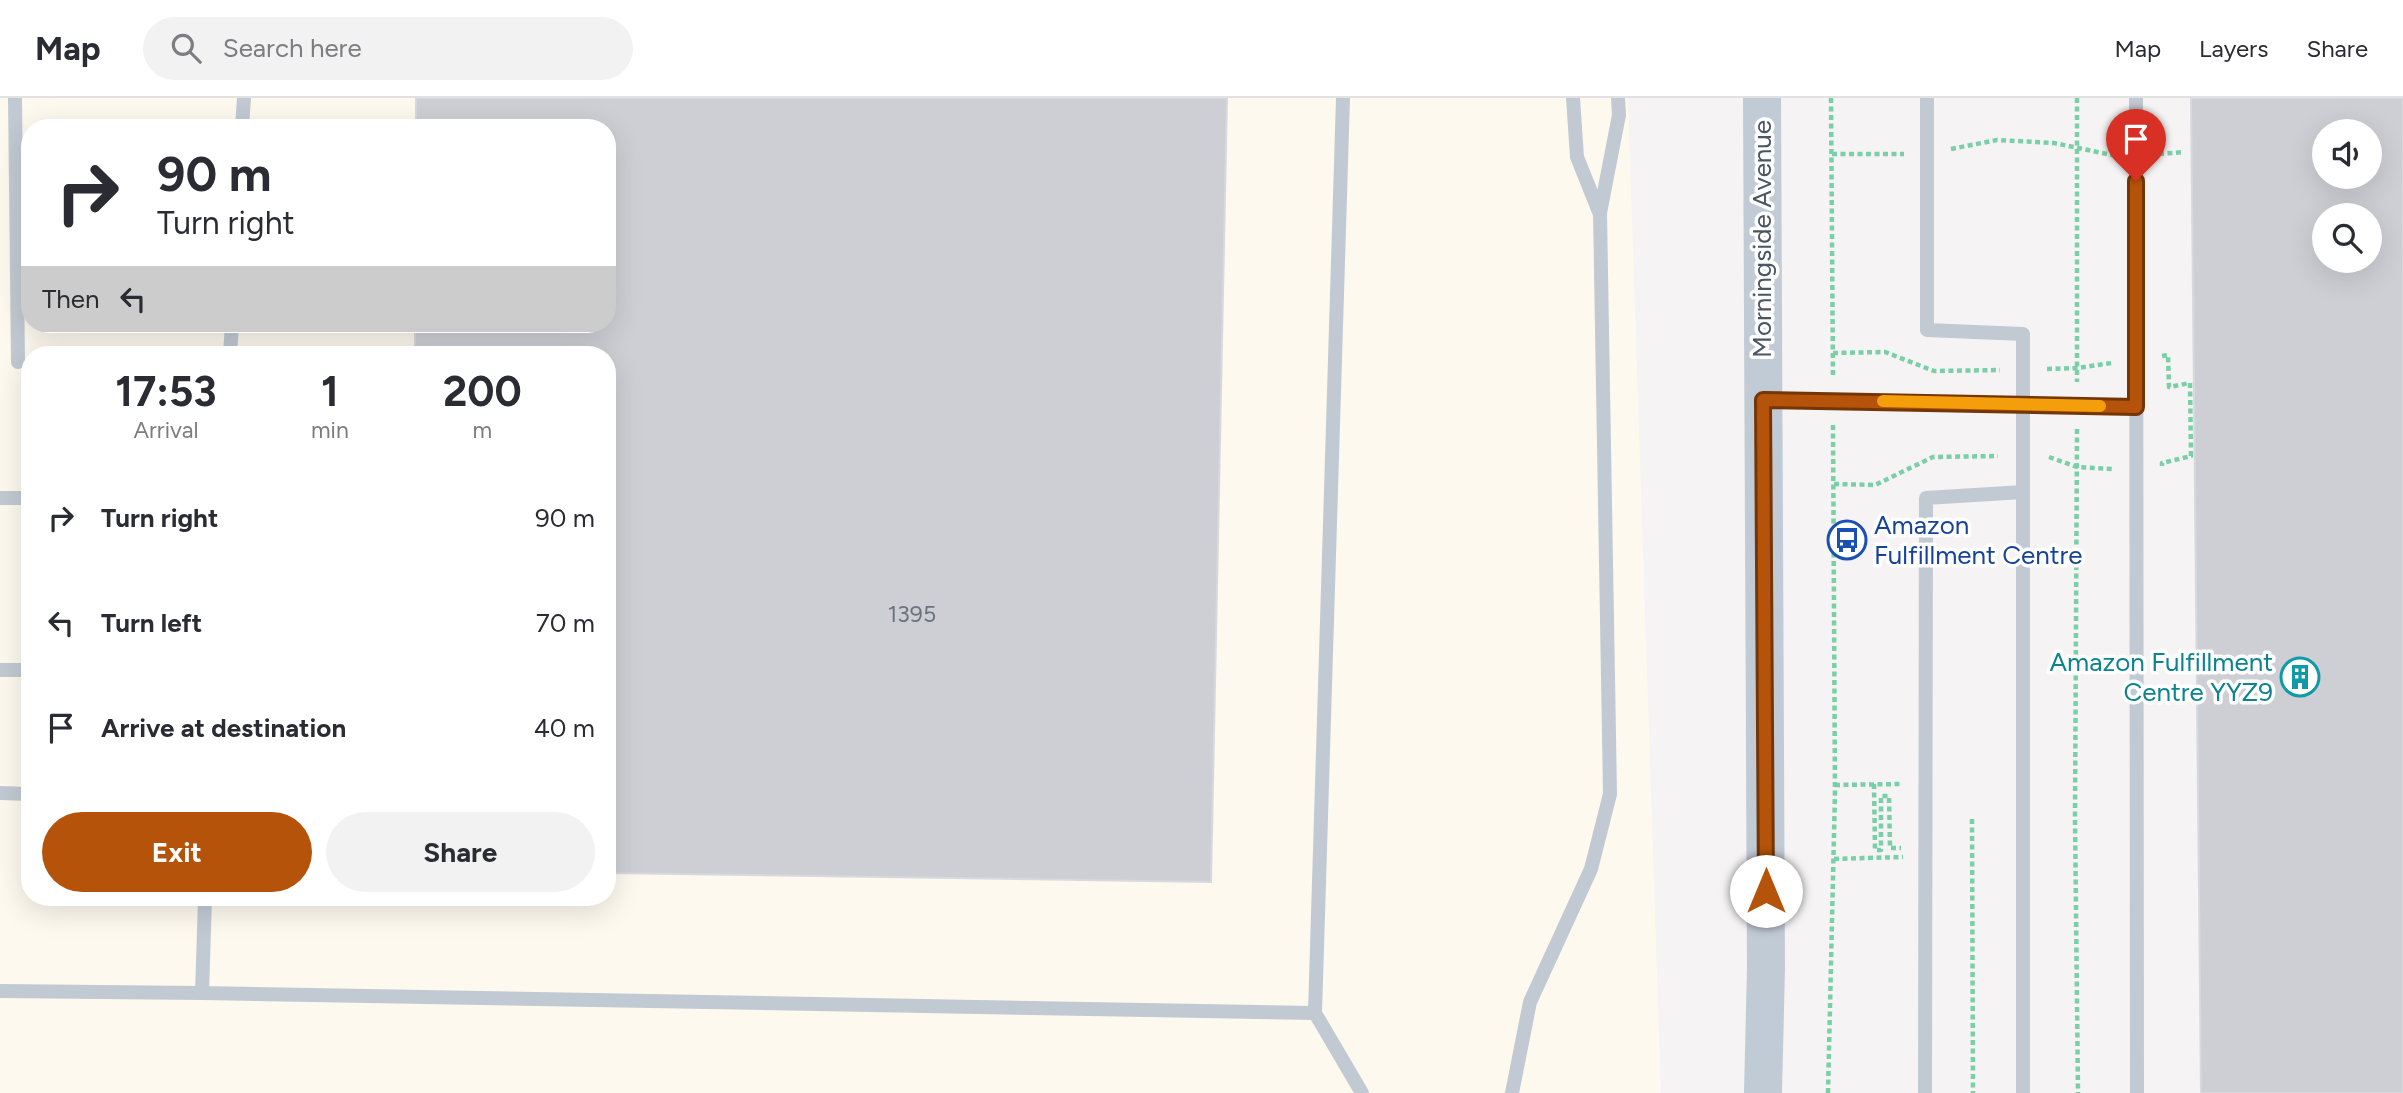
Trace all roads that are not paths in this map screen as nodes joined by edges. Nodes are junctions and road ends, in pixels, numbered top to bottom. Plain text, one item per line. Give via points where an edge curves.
1 (15, 98) edge
2 (244, 98) edge
3 (1343, 98) edge
4 (1573, 98) edge
5 (1618, 98) edge
6 (1762, 98) edge
7 (1927, 98) edge
8 (2136, 98) edge
9 (243, 119) edge
10 (1600, 213) junction
11 (18, 362) dead end
12 (1763, 400) junction
13 (2023, 405) junction
14 (2136, 407) junction
15 (2023, 492) junction
16 (0, 498) edge
17 (21, 498) edge
18 (0, 670) edge
19 (21, 670) edge
20 (0, 793) edge
21 (21, 794) edge
22 (205, 906) edge
23 (0, 991) edge
24 (202, 993) junction
25 (1315, 1013) junction
26 (1362, 1093) edge
27 (1512, 1093) edge
28 (1763, 1093) edge
29 (1925, 1093) edge
30 (2023, 1093) edge
31 (2137, 1093) edge

1 - 11 lane
2 - 9 lane
3 - 25 lane
4 - 10 lane via 1577,157
5 - 10 lane via 1619,115
6 - 12 main road, Morningside Avenue
7 - 13 lane via 1927,330 2023,334
8 - 14 lane
10 - 27 lane via 1610,794 1591,869 1530,1002
12 - 13 lane
12 - 28 main road, Morningside Avenue
13 - 14 lane
13 - 15 lane
14 - 31 lane
15 - 29 lane via 1926,498
15 - 30 lane
16 - 17 lane
18 - 19 lane
20 - 21 lane
22 - 24 lane
23 - 24 lane
24 - 25 lane
25 - 26 lane

